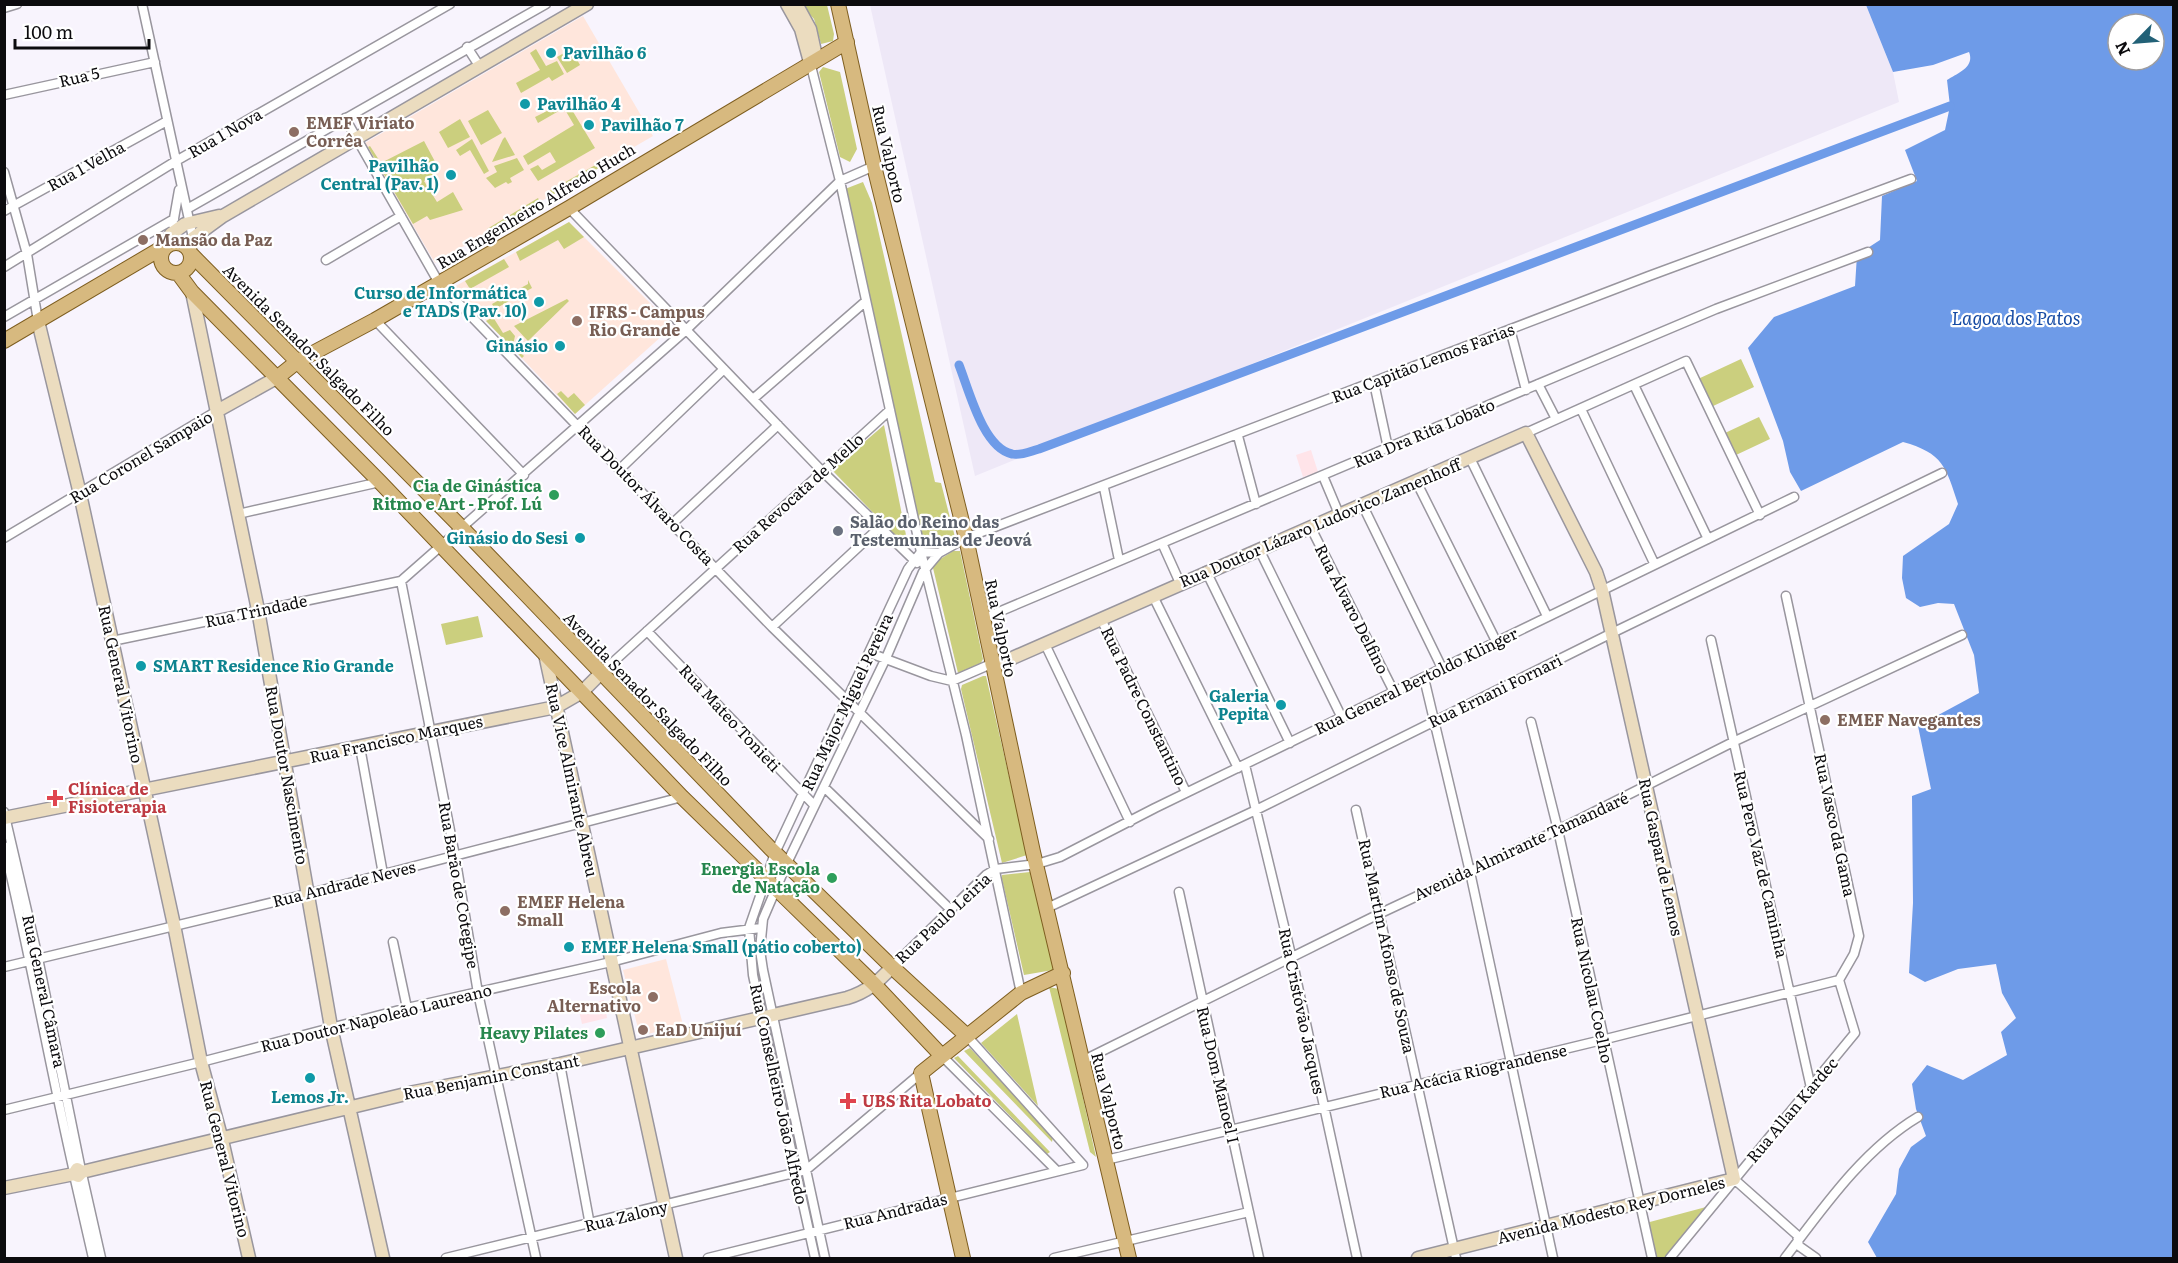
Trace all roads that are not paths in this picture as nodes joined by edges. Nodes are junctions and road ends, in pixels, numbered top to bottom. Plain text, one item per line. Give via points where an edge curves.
1 (17, 4) edge
2 (142, 4) edge
3 (450, 4) edge
4 (546, 4) edge
5 (587, 4) edge
6 (788, 4) edge
7 (797, 4) edge
8 (838, 4) edge
9 (4, 8) edge
10 (847, 42) junction
11 (467, 47) junction
12 (813, 61) junction
13 (155, 62) junction
14 (480, 67) junction
15 (4, 95) edge
16 (345, 118) junction
17 (168, 121) junction
18 (357, 138) junction
19 (176, 161) junction
20 (874, 166) junction
21 (4, 172) edge
22 (180, 177) junction
23 (1911, 179) dead end
24 (840, 181) junction
25 (569, 208) junction
26 (8, 209) edge
27 (187, 209) junction
28 (224, 216) junction
29 (401, 216) junction
30 (174, 219) junction
31 (189, 224) junction
32 (169, 241) junction
33 (191, 247) junction
34 (1868, 252) dead end
35 (27, 254) junction
36 (326, 260) dead end
37 (162, 265) junction
38 (4, 267) edge
39 (132, 267) junction
40 (178, 273) junction
41 (439, 283) junction
42 (192, 292) junction
43 (33, 300) junction
44 (866, 301) junction
45 (4, 317) edge
46 (375, 320) junction
47 (38, 321) junction
48 (1510, 329) junction
49 (685, 331) junction
50 (4, 341) edge
51 (298, 361) junction
52 (724, 369) junction
53 (278, 376) junction
54 (1374, 383) junction
55 (1539, 384) junction
56 (1634, 385) junction
57 (1526, 390) junction
58 (753, 399) junction
59 (1581, 409) junction
60 (890, 410) junction
61 (217, 411) junction
62 (1556, 419) junction
63 (778, 425) junction
64 (578, 427) junction
65 (1526, 433) junction
66 (1238, 435) junction
67 (1388, 448) junction
68 (1470, 458) junction
69 (620, 469) junction
70 (821, 470) junction
71 (1942, 473) dead end
72 (524, 475) junction
73 (1323, 476) junction
74 (1416, 481) junction
75 (380, 482) junction
76 (1104, 488) junction
77 (80, 494) junction
78 (1794, 496) dead end
79 (1256, 504) junction
80 (1362, 504) junction
81 (238, 514) junction
82 (1339, 514) junction
83 (1760, 514) junction
84 (673, 523) junction
85 (1310, 526) junction
86 (880, 527) junction
87 (462, 528) junction
88 (4, 538) edge
89 (966, 538) junction
90 (1708, 539) junction
91 (1162, 543) junction
92 (442, 548) junction
93 (1259, 549) junction
94 (921, 552) junction
95 (939, 553) junction
96 (1119, 560) junction
97 (913, 561) junction
98 (1654, 563) junction
99 (717, 567) junction
100 (926, 567) junction
101 (1206, 571) junction
102 (401, 581) junction
103 (1180, 583) junction
104 (1602, 590) junction
105 (1153, 596) junction
106 (1786, 596) dead end
107 (258, 610) junction
108 (1547, 616) junction
109 (1101, 619) junction
110 (982, 620) junction
111 (772, 627) junction
112 (647, 631) junction
113 (1612, 633) junction
114 (1962, 635) dead end
115 (1711, 640) dead end
116 (112, 641) junction
117 (1496, 641) junction
118 (1045, 644) junction
119 (870, 652) junction
120 (545, 654) junction
121 (886, 658) junction
122 (991, 664) junction
123 (1442, 668) junction
124 (600, 674) junction
125 (1424, 678) junction
126 (952, 681) junction
127 (582, 692) junction
128 (1394, 692) junction
129 (846, 701) junction
130 (556, 707) junction
131 (1810, 707) junction
132 (861, 712) junction
133 (1341, 718) junction
134 (1435, 721) junction
135 (1532, 722) dead end
136 (429, 731) junction
137 (1733, 742) junction
138 (1290, 743) junction
139 (360, 747) junction
140 (285, 762) junction
141 (1241, 767) junction
142 (824, 787) junction
143 (1646, 787) junction
144 (144, 791) junction
145 (1186, 792) junction
146 (803, 796) junction
147 (682, 797) junction
148 (814, 805) junction
149 (1256, 810) junction
150 (1356, 810) dead end
151 (5, 816) edge
152 (1130, 822) junction
153 (581, 823) junction
154 (1558, 830) junction
155 (988, 839) junction
156 (4, 846) edge
157 (775, 853) junction
158 (455, 856) junction
159 (787, 863) junction
160 (1037, 864) junction
161 (996, 869) junction
162 (1470, 872) junction
163 (383, 874) junction
164 (771, 882) junction
165 (1179, 892) dead end
166 (307, 894) junction
167 (950, 909) junction
168 (1047, 909) junction
169 (1381, 913) junction
170 (174, 925) junction
171 (749, 928) junction
172 (761, 928) junction
173 (393, 942) dead end
174 (35, 959) junction
175 (1292, 959) junction
176 (611, 962) junction
177 (4, 967) edge
178 (892, 967) junction
179 (1063, 973) junction
180 (1839, 980) junction
181 (875, 985) junction
182 (478, 993) junction
183 (1021, 993) junction
184 (1790, 993) junction
185 (1202, 1004) junction
186 (407, 1008) junction
187 (767, 1016) junction
188 (1696, 1017) junction
189 (331, 1027) junction
190 (966, 1035) junction
191 (1602, 1040) junction
192 (630, 1048) junction
193 (941, 1055) junction
194 (782, 1056) junction
195 (772, 1058) junction
196 (1082, 1061) junction
197 (201, 1062) junction
198 (1508, 1062) junction
199 (560, 1064) junction
200 (921, 1073) junction
201 (497, 1077) junction
202 (1417, 1084) junction
203 (1811, 1088) junction
204 (61, 1095) junction
205 (1323, 1107) junction
206 (348, 1108) junction
207 (4, 1110) edge
208 (1918, 1117) dead end
209 (795, 1119) junction
210 (785, 1121) junction
211 (1231, 1130) junction
212 (222, 1140) junction
213 (1106, 1160) junction
214 (1083, 1165) joint
215 (806, 1170) junction
216 (1057, 1171) junction
217 (78, 1173) junction
218 (796, 1173) junction
219 (1734, 1179) junction
220 (4, 1188) edge
221 (807, 1196) junction
222 (948, 1197) junction
223 (1640, 1204) junction
224 (664, 1207) junction
225 (1249, 1212) junction
226 (590, 1225) junction
227 (1546, 1228) junction
228 (814, 1232) junction
229 (531, 1238) junction
230 (1125, 1241) junction
231 (1798, 1241) junction
232 (1455, 1254) edge
233 (93, 1258) edge
234 (101, 1258) edge
235 (249, 1258) edge
236 (383, 1258) edge
237 (446, 1258) edge
238 (536, 1258) edge
239 (676, 1258) edge
240 (708, 1258) edge
241 (815, 1258) edge
242 (825, 1258) edge
243 (963, 1258) edge
244 (1054, 1258) edge
245 (1129, 1258) edge
246 (1259, 1258) edge
247 (1357, 1258) edge
248 (1418, 1258) edge
249 (1553, 1258) edge
250 (1652, 1258) edge
251 (1670, 1258) edge
252 (1785, 1258) edge
253 (1816, 1258) edge

1 - 9 street
2 - 13 street
3 - 19 street, Rua 1 Nova
4 - 11 street
5 - 14 street
6 - 12 street
7 - 12 street via 810,29
8 - 10 main road, Rua Valporto
10 - 12 main road, Rua Engenheiro Alfredo Huch
10 - 20 main road, Rua Valporto
11 - 14 street
11 - 16 street
12 - 24 street
12 - 25 main road, Rua Engenheiro Alfredo Huch
13 - 15 street, Rua 5
13 - 17 street
14 - 18 street
16 - 18 street, Rua Doutor Álvaro Costa
16 - 27 street
17 - 19 street
17 - 26 street, Rua 1 Velha
18 - 28 street
18 - 29 street, Rua Doutor Álvaro Costa
19 - 22 street
19 - 35 street, Rua 1 Nova
20 - 24 street
20 - 89 main road, Rua Valporto
21 - 26 street
22 - 27 street
22 - 30 street
23 - 48 street, Rua Capitão Lemos Farias
24 - 44 street
24 - 49 street
25 - 41 main road, Rua Engenheiro Alfredo Huch
25 - 49 street
26 - 35 street
27 - 31 street
28 - 31 street
28 - 33 street
29 - 36 street
29 - 41 street, Rua Doutor Álvaro Costa
30 - 32 street
30 - 43 street
31 - 32 street via 177,228
31 - 33 street
32 - 33 main road
32 - 37 main road via 161,254
32 - 39 main road
33 - 40 main road via 189,266
33 - 51 main road, Avenida Senador Salgado Filho via 217,280
34 - 55 street, Rua Dra Rita Lobato via 1716,309
35 - 38 street, Rua 1 Nova
35 - 43 street
37 - 39 main road
37 - 40 main road
39 - 47 main road
40 - 42 main road
41 - 46 main road, Rua Engenheiro Alfredo Huch
41 - 64 street, Rua Doutor Álvaro Costa
42 - 53 main road
42 - 61 street, Rua Doutor Nascimento
43 - 45 street
43 - 47 street
44 - 58 street
44 - 60 street
46 - 51 main road, Rua Engenheiro Alfredo Huch
46 - 72 street
47 - 50 main road
47 - 77 street, Rua General Vitorino
48 - 54 street, Rua Capitão Lemos Farias
48 - 57 street
49 - 52 street
49 - 64 street
51 - 53 main road, Rua Engenheiro Alfredo Huch
51 - 87 main road, Avenida Senador Salgado Filho
52 - 58 street
52 - 69 street
53 - 61 street, Rua Coronel Sampaio
53 - 75 main road
54 - 66 street, Rua Capitão Lemos Farias
54 - 67 street
55 - 57 street, Rua Dra Rita Lobato
55 - 62 street
56 - 59 street, Rua Doutor Lázaro Ludovico Zamenhoff
56 - 83 street, Rua Doutor Lázaro Ludovico Zamenhoff via 1686,361
56 - 90 street
57 - 67 street, Rua Dra Rita Lobato
58 - 63 street
59 - 62 street, Rua Doutor Lázaro Ludovico Zamenhoff
59 - 98 street
60 - 70 street, Rua Revocata de Mello
60 - 94 street
61 - 77 street, Rua Coronel Sampaio
61 - 81 street, Rua Doutor Nascimento
62 - 65 street, Rua Doutor Lázaro Ludovico Zamenhoff
63 - 70 street
63 - 84 street
64 - 69 street, Rua Doutor Álvaro Costa
64 - 72 street
65 - 68 street, Rua Doutor Lázaro Ludovico Zamenhoff
65 - 104 street, Rua Gaspar de Lemos
66 - 76 street, Rua Capitão Lemos Farias
66 - 79 street
67 - 73 street, Rua Dra Rita Lobato
68 - 74 street, Rua Doutor Lázaro Ludovico Zamenhoff
68 - 108 street
69 - 84 street, Rua Doutor Álvaro Costa
70 - 86 street
70 - 99 street, Rua Revocata de Mello
71 - 113 street, Rua Ernani Fornari
72 - 87 street
73 - 79 street, Rua Dra Rita Lobato
73 - 82 street
74 - 80 street, Rua Doutor Lázaro Ludovico Zamenhoff
74 - 117 street
75 - 81 street
75 - 92 main road
76 - 89 street, Rua Capitão Lemos Farias
76 - 96 street
77 - 88 street, Rua Coronel Sampaio
77 - 116 street, Rua General Vitorino
78 - 83 street, Rua General Bertoldo Klinger
79 - 91 street, Rua Dra Rita Lobato
80 - 82 street, Rua Doutor Lázaro Ludovico Zamenhoff
80 - 123 street
81 - 107 street, Rua Doutor Nascimento
82 - 85 street, Rua Doutor Lázaro Ludovico Zamenhoff
83 - 90 street, Rua General Bertoldo Klinger
84 - 99 street, Rua Doutor Álvaro Costa
85 - 93 street, Rua Doutor Lázaro Ludovico Zamenhoff
85 - 128 street, Rua Álvaro Delfino
86 - 97 street
86 - 111 street
87 - 92 street
87 - 124 main road, Avenida Senador Salgado Filho
89 - 95 street, Rua Capitão Lemos Farias
89 - 110 main road, Rua Valporto
90 - 98 street, Rua General Bertoldo Klinger
91 - 96 street, Rua Dra Rita Lobato
91 - 103 street
92 - 102 street
92 - 120 main road
93 - 101 street, Rua Doutor Lázaro Ludovico Zamenhoff
93 - 133 street
94 - 95 street
94 - 97 street, Rua Major Miguel Pereira
94 - 100 street
95 - 100 street, Rua Capitão Lemos Farias
96 - 110 street, Rua Dra Rita Lobato
97 - 100 street
97 - 119 street, Rua Major Miguel Pereira
98 - 104 street, Rua General Bertoldo Klinger
99 - 111 street, Rua Doutor Álvaro Costa
99 - 112 street, Rua Revocata de Mello
100 - 121 street, Rua Major Miguel Pereira
100 - 126 street
101 - 103 street, Rua Doutor Lázaro Ludovico Zamenhoff
101 - 138 street
102 - 107 street, Rua Trindade
102 - 136 street, Rua Barão de Cotegipe
103 - 105 street, Rua Doutor Lázaro Ludovico Zamenhoff
104 - 108 street, Rua General Bertoldo Klinger
104 - 113 street, Rua Gaspar de Lemos
105 - 109 street, Rua Doutor Lázaro Ludovico Zamenhoff
105 - 141 street, Rua Cristóvão Jacques
106 - 131 street, Rua Vasco da Gama
107 - 116 street, Rua Trindade
107 - 140 street, Rua Doutor Nascimento
108 - 117 street, Rua General Bertoldo Klinger
109 - 118 street, Rua Doutor Lázaro Ludovico Zamenhoff
109 - 145 street, Rua Padre Constantino
110 - 122 main road, Rua Valporto
111 - 129 street, Rua Doutor Álvaro Costa
112 - 124 street, Rua Revocata de Mello
112 - 146 street, Rua Mateo Tonieti
113 - 134 street, Rua Ernani Fornari
113 - 143 street, Rua Gaspar de Lemos
114 - 131 street, Avenida Almirante Tamandaré
115 - 137 street, Rua Pero Vaz de Caminha
116 - 144 street, Rua General Vitorino
117 - 123 street, Rua General Bertoldo Klinger
118 - 122 street, Rua Doutor Lázaro Ludovico Zamenhoff
118 - 152 street
119 - 121 street
119 - 129 street, Rua Major Miguel Pereira
120 - 127 main road
120 - 130 street, Rua Vice Almirante Abreu
121 - 126 street
121 - 132 street, Rua Major Miguel Pereira
122 - 126 street, Rua Doutor Lázaro Ludovico Zamenhoff
122 - 160 main road, Rua Valporto
123 - 125 street, Rua General Bertoldo Klinger
124 - 127 street, Rua Francisco Marques
124 - 157 main road, Avenida Senador Salgado Filho
125 - 128 street, Rua General Bertoldo Klinger
125 - 134 street
126 - 155 street
127 - 130 street, Rua Francisco Marques
127 - 147 main road
128 - 133 street, Rua General Bertoldo Klinger
129 - 132 street, Rua Doutor Álvaro Costa
129 - 146 street, Rua Major Miguel Pereira
130 - 136 street, Rua Francisco Marques
130 - 153 street, Rua Vice Almirante Abreu
131 - 137 street, Avenida Almirante Tamandaré
131 - 180 street, Rua Vasco da Gama via 1859,936
132 - 142 street, Rua Major Miguel Pereira
132 - 155 street, Rua Doutor Álvaro Costa
133 - 138 street, Rua General Bertoldo Klinger
134 - 149 street, Rua Ernani Fornari
134 - 162 street
135 - 154 street, Rua Nicolau Coelho
136 - 139 street, Rua Francisco Marques
136 - 158 street, Rua Barão de Cotegipe
137 - 143 street, Avenida Almirante Tamandaré
137 - 184 street, Rua Pero Vaz de Caminha
138 - 141 street, Rua General Bertoldo Klinger
139 - 140 street, Rua Francisco Marques
139 - 163 street
140 - 144 street, Rua Francisco Marques
140 - 166 street, Rua Doutor Nascimento
141 - 145 street, Rua General Bertoldo Klinger
141 - 149 street, Rua Cristóvão Jacques
142 - 148 street, Rua Major Miguel Pereira
142 - 167 street
143 - 154 street, Avenida Almirante Tamandaré
143 - 188 street, Rua Gaspar de Lemos
144 - 151 street, Rua Francisco Marques
144 - 170 street, Rua General Vitorino
145 - 152 street, Rua General Bertoldo Klinger
146 - 148 street, Rua Mateo Tonieti
146 - 157 street, Rua Major Miguel Pereira
147 - 153 street, Rua Andrade Neves
147 - 164 main road
148 - 159 street, Rua Major Miguel Pereira
149 - 168 street, Rua Ernani Fornari
149 - 175 street, Rua Cristóvão Jacques
150 - 169 street, Rua Martim Afonso de Souza
151 - 174 street, Rua General Câmara
152 - 160 street, Rua General Bertoldo Klinger via 1060,857
153 - 158 street, Rua Andrade Neves
153 - 176 street, Rua Vice Almirante Abreu
154 - 162 street, Avenida Almirante Tamandaré
154 - 191 street, Rua Nicolau Coelho
155 - 161 street
156 - 174 street, Rua General Câmara
157 - 159 main road, Avenida Senador Salgado Filho
157 - 164 street
158 - 163 street, Rua Andrade Neves
158 - 182 street, Rua Barão de Cotegipe
159 - 164 street
159 - 178 main road, Avenida Senador Salgado Filho
160 - 161 street
160 - 168 main road, Rua Valporto
161 - 167 street, Rua Paulo Leiria
161 - 183 street
162 - 169 street, Avenida Almirante Tamandaré
162 - 198 street
163 - 166 street, Rua Andrade Neves
164 - 171 street
164 - 172 street
164 - 181 main road
165 - 185 street, Rua Dom Manoel I
166 - 170 street, Rua Andrade Neves
166 - 189 street, Rua Doutor Nascimento
167 - 178 street, Rua Paulo Leiria
168 - 179 main road, Rua Valporto
169 - 175 street, Avenida Almirante Tamandaré
169 - 202 street, Rua Martim Afonso de Souza
170 - 174 street, Rua Andrade Neves
170 - 197 street, Rua General Vitorino
171 - 172 street, Rua Doutor Napoleão Laureano
171 - 176 street, Rua Doutor Napoleão Laureano
171 - 187 street, Rua Conselheiro João Alfredo via 753,975
172 - 187 street, Rua Conselheiro João Alfredo
173 - 186 street
174 - 177 street, Rua Andrade Neves
174 - 204 street, Rua General Câmara
175 - 185 street, Avenida Almirante Tamandaré
175 - 205 street, Rua Cristóvão Jacques
176 - 182 street, Rua Doutor Napoleão Laureano
176 - 192 street, Rua Vice Almirante Abreu
178 - 181 street, Rua Benjamin Constant
178 - 190 main road, Avenida Senador Salgado Filho
179 - 183 main road
179 - 196 main road, Rua Valporto
180 - 184 street, Rua Acácia Riograndense
180 - 203 street, Rua Allan Kardec via 1855,1033
181 - 187 street, Rua Benjamin Constant via 848,998
181 - 193 main road
182 - 186 street, Rua Doutor Napoleão Laureano
182 - 201 street, Rua Barão de Cotegipe
183 - 190 main road
184 - 188 street, Rua Acácia Riograndense
184 - 203 street, Rua Pero Vaz de Caminha
185 - 196 street, Avenida Almirante Tamandaré
185 - 211 street, Rua Dom Manoel I
186 - 189 street, Rua Doutor Napoleão Laureano
187 - 192 street, Rua Benjamin Constant
187 - 194 street, Rua Conselheiro João Alfredo
187 - 195 street, Rua Conselheiro João Alfredo
188 - 191 street, Rua Acácia Riograndense
188 - 219 street, Rua Gaspar de Lemos
189 - 197 street, Rua Doutor Napoleão Laureano
189 - 206 street, Rua Doutor Nascimento
190 - 193 main road
190 - 214 street, Avenida Senador Salgado Filho
191 - 198 street, Rua Acácia Riograndense
191 - 223 street, Rua Nicolau Coelho
192 - 199 street, Rua Benjamin Constant
192 - 224 street, Rua Vice Almirante Abreu
193 - 200 main road
193 - 216 street
194 - 195 street
194 - 209 street, Rua Conselheiro João Alfredo
195 - 210 street, Rua Conselheiro João Alfredo
196 - 213 main road, Rua Valporto
197 - 204 street, Rua Doutor Napoleão Laureano
197 - 212 street, Rua General Vitorino
198 - 202 street, Rua Acácia Riograndense
198 - 227 street
199 - 201 street, Rua Benjamin Constant
199 - 226 street
200 - 215 street
200 - 222 main road
201 - 206 street, Rua Benjamin Constant
201 - 229 street, Rua Barão de Cotegipe
202 - 205 street, Rua Acácia Riograndense
202 - 232 street, Rua Martim Afonso de Souza
203 - 219 street, Rua Allan Kardec
204 - 207 street, Rua Doutor Napoleão Laureano
204 - 217 street, Rua General Câmara
205 - 211 street, Rua Acácia Riograndense
205 - 247 street, Rua Cristóvão Jacques
206 - 212 street, Rua Benjamin Constant
206 - 236 street, Rua Doutor Nascimento
208 - 231 street via 1884,1140
209 - 210 street
209 - 215 street, Rua Conselheiro João Alfredo
210 - 218 street, Rua Conselheiro João Alfredo
211 - 213 street, Rua Acácia Riograndense
211 - 225 street, Rua Dom Manoel I
212 - 217 street, Rua Benjamin Constant
212 - 235 street, Rua General Vitorino
213 - 230 main road, Rua Valporto
214 - 216 street, Rua Andradas
215 - 218 street, Rua Zalony
215 - 221 street, Rua Conselheiro João Alfredo
216 - 222 street, Rua Andradas
217 - 220 street, Rua Benjamin Constant
217 - 233 street, Rua General Câmara
217 - 234 street, Rua General Câmara
218 - 221 street, Rua Conselheiro João Alfredo
218 - 224 street, Rua Zalony
219 - 223 street, Avenida Modesto Rey Dorneles
219 - 231 street via 1797,1235
219 - 251 street, Rua Allan Kardec
221 - 228 street, Rua Conselheiro João Alfredo
222 - 228 street, Rua Andradas
222 - 243 main road
223 - 227 street, Avenida Modesto Rey Dorneles
223 - 250 street, Rua Nicolau Coelho
224 - 226 street, Rua Zalony
224 - 239 street, Rua Vice Almirante Abreu
225 - 230 street
225 - 246 street, Rua Dom Manoel I
226 - 229 street, Rua Zalony
227 - 232 street, Avenida Modesto Rey Dorneles
227 - 249 street
228 - 240 street, Rua Andradas
228 - 241 street, Rua Conselheiro João Alfredo
228 - 242 street, Rua Conselheiro João Alfredo
229 - 237 street, Rua Zalony
229 - 238 street, Rua Barão de Cotegipe
230 - 244 street
230 - 245 main road, Rua Valporto
231 - 252 street
231 - 253 street
232 - 248 street, Avenida Modesto Rey Dorneles

